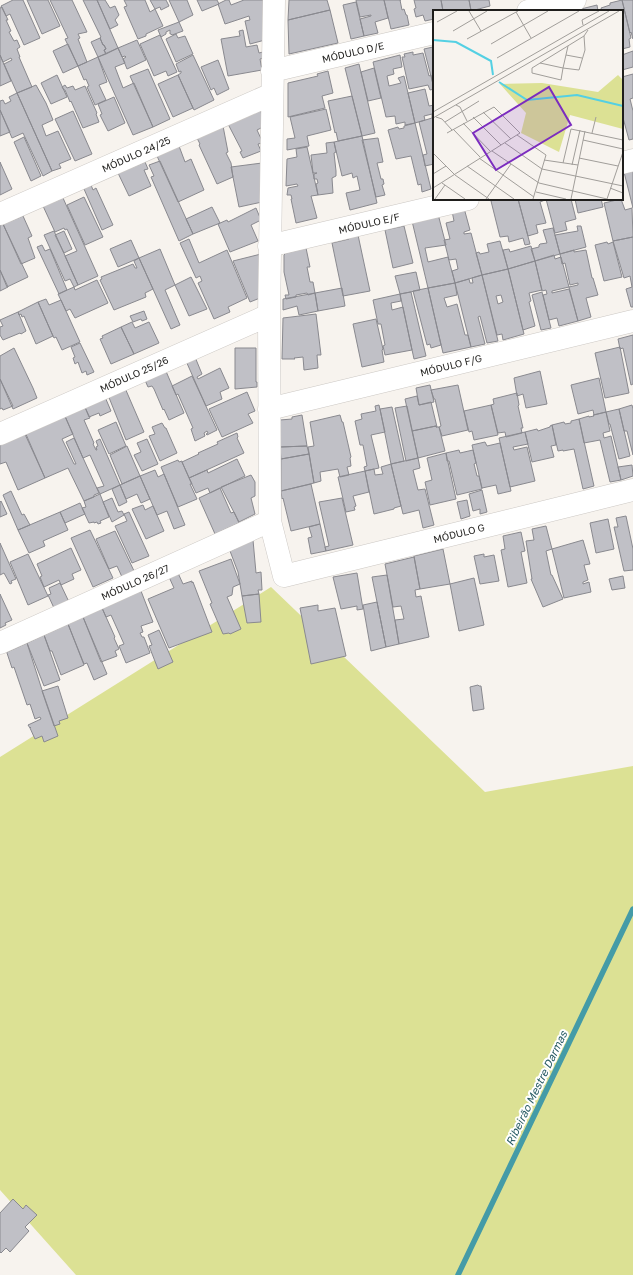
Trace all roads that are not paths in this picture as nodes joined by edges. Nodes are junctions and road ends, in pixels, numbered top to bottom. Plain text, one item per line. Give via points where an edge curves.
1 (274, 0) edge
2 (575, 0) edge
3 (532, 10) edge
4 (433, 33) edge
5 (272, 71) junction
6 (272, 94) junction
7 (633, 160) edge
8 (623, 163) edge
9 (464, 200) edge
10 (0, 214) edge
11 (269, 246) junction
12 (269, 315) junction
13 (633, 321) edge
14 (269, 409) junction
15 (0, 434) edge
16 (633, 490) edge
17 (270, 521) junction
18 (0, 643) edge

1 - 5 street
2 - 3 street
4 - 5 street, MÓDULO D/E
5 - 6 street
6 - 10 street, MÓDULO 24/25
6 - 11 street
7 - 8 street
9 - 11 street, MÓDULO E/F
11 - 12 street
12 - 14 street
12 - 15 street, MÓDULO 25/26
13 - 14 street, MÓDULO F/G
14 - 17 street
16 - 17 street, MÓDULO G via 284,576
17 - 18 street, MÓDULO 26/27

